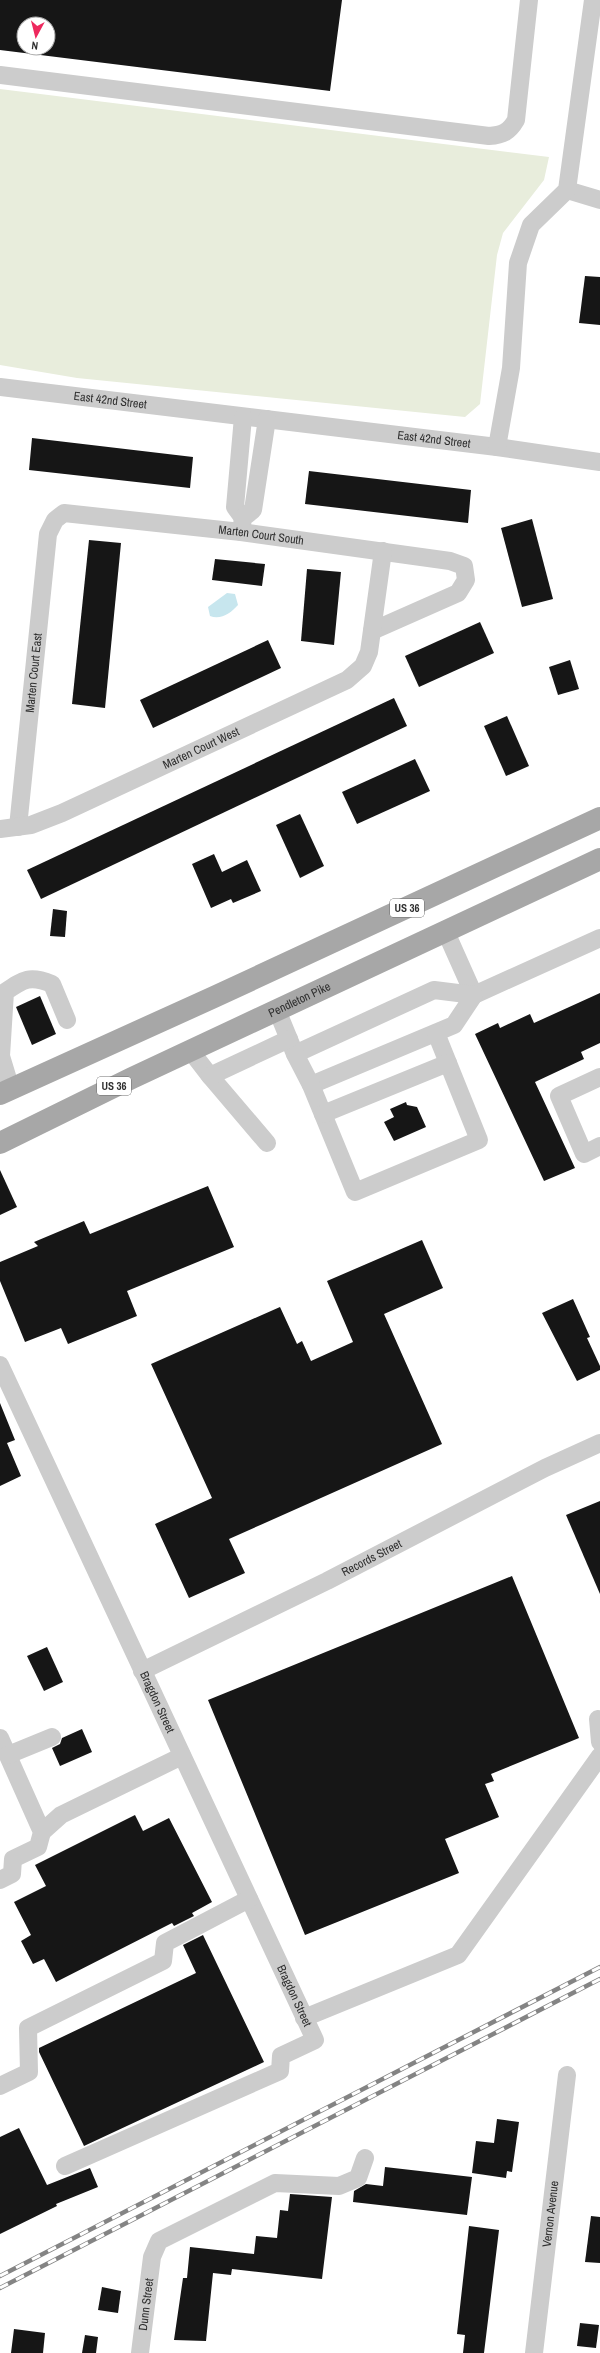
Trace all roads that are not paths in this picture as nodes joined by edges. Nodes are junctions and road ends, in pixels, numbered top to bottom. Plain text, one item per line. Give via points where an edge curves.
1 (530, 0) edge
2 (593, 0) edge
3 (0, 75) edge
4 (567, 190) junction
5 (600, 200) edge
6 (0, 387) edge
7 (243, 417) junction
8 (267, 419) junction
9 (497, 447) junction
10 (600, 462) edge
11 (55, 520) joint
12 (242, 525) junction
13 (383, 551) junction
14 (372, 631) junction
15 (600, 818) edge
16 (18, 827) junction
17 (0, 829) edge
18 (600, 859) edge
19 (446, 930) junction
20 (600, 938) edge
21 (474, 994) junction
22 (277, 1010) junction
23 (67, 1020) dead end
24 (436, 1032) junction
25 (292, 1047) junction
26 (190, 1050) junction
27 (448, 1063) junction
28 (210, 1076) junction
29 (600, 1077) edge
30 (311, 1085) junction
31 (5, 1091) edge
32 (323, 1114) junction
33 (0, 1143) edge
34 (267, 1143) dead end
35 (600, 1146) edge
36 (0, 1365) edge
37 (7, 1398) edge
38 (600, 1443) edge
39 (142, 1671) junction
40 (598, 1719) dead end
41 (52, 1737) dead end
42 (600, 1742) edge
43 (3, 1746) edge
44 (182, 1756) junction
45 (600, 1756) edge
46 (42, 1832) junction
47 (0, 1880) edge
48 (249, 1899) junction
49 (304, 2018) junction
50 (567, 2075) dead end
51 (0, 2086) edge
52 (365, 2158) dead end
53 (65, 2166) dead end
54 (140, 2353) edge
55 (534, 2353) edge

1 - 3 street via 516,120 510,130 501,135 489,136
2 - 4 street
4 - 5 street
4 - 9 street via 531,225 518,263 511,368
6 - 7 street, East 42nd Street
7 - 8 street, East 42nd Street
7 - 12 street via 234,507
8 - 9 street, East 42nd Street
8 - 12 street via 253,510
9 - 10 street, East 42nd Street
11 - 12 street, Marten Court South via 64,513 70,513
11 - 16 street, Marten Court East via 48,534
12 - 13 street, Marten Court South
13 - 14 street, Marten Court West
13 - 14 street, Marten Court South via 456,562 464,566 465,584 458,593
14 - 16 street, Marten Court West via 364,666 347,680 62,814
15 - 31 main road, US 36
16 - 17 street, Marten Court West
18 - 19 main road, Pendleton Pike / US 36
19 - 21 street
19 - 22 main road, Pendleton Pike / US 36
20 - 21 street
21 - 24 street via 454,1025
21 - 25 street via 434,990
22 - 25 street
22 - 26 main road, Pendleton Pike / US 36
23 - 31 street via 52,984 36,978 18,983 5,992 1,1056
24 - 27 street
24 - 30 street
25 - 28 street
25 - 30 street
26 - 28 street
26 - 33 main road, Pendleton Pike / US 36
27 - 32 street
27 - 32 street via 479,1140 355,1192
28 - 34 street
29 - 35 street via 559,1096 584,1154
30 - 32 street
36 - 37 street, Bragdon Street
37 - 39 street, Bragdon Street
38 - 39 street, Records Street via 545,1468 327,1581
39 - 44 street, Bragdon Street
40 - 42 street
41 - 43 street
43 - 46 street
44 - 46 street via 61,1815
44 - 48 street, Bragdon Street
45 - 49 street via 458,1955
46 - 47 street via 38,1847 13,1859 12,1874
48 - 49 street, Bragdon Street
48 - 51 street via 165,1943 163,1961 28,2028 29,2072
49 - 53 street, Bragdon Street via 315,2040 281,2056 280,2071
50 - 55 street, Vernon Avenue
52 - 54 street, Dunn Street via 358,2178 340,2186 275,2183 159,2241 152,2257

